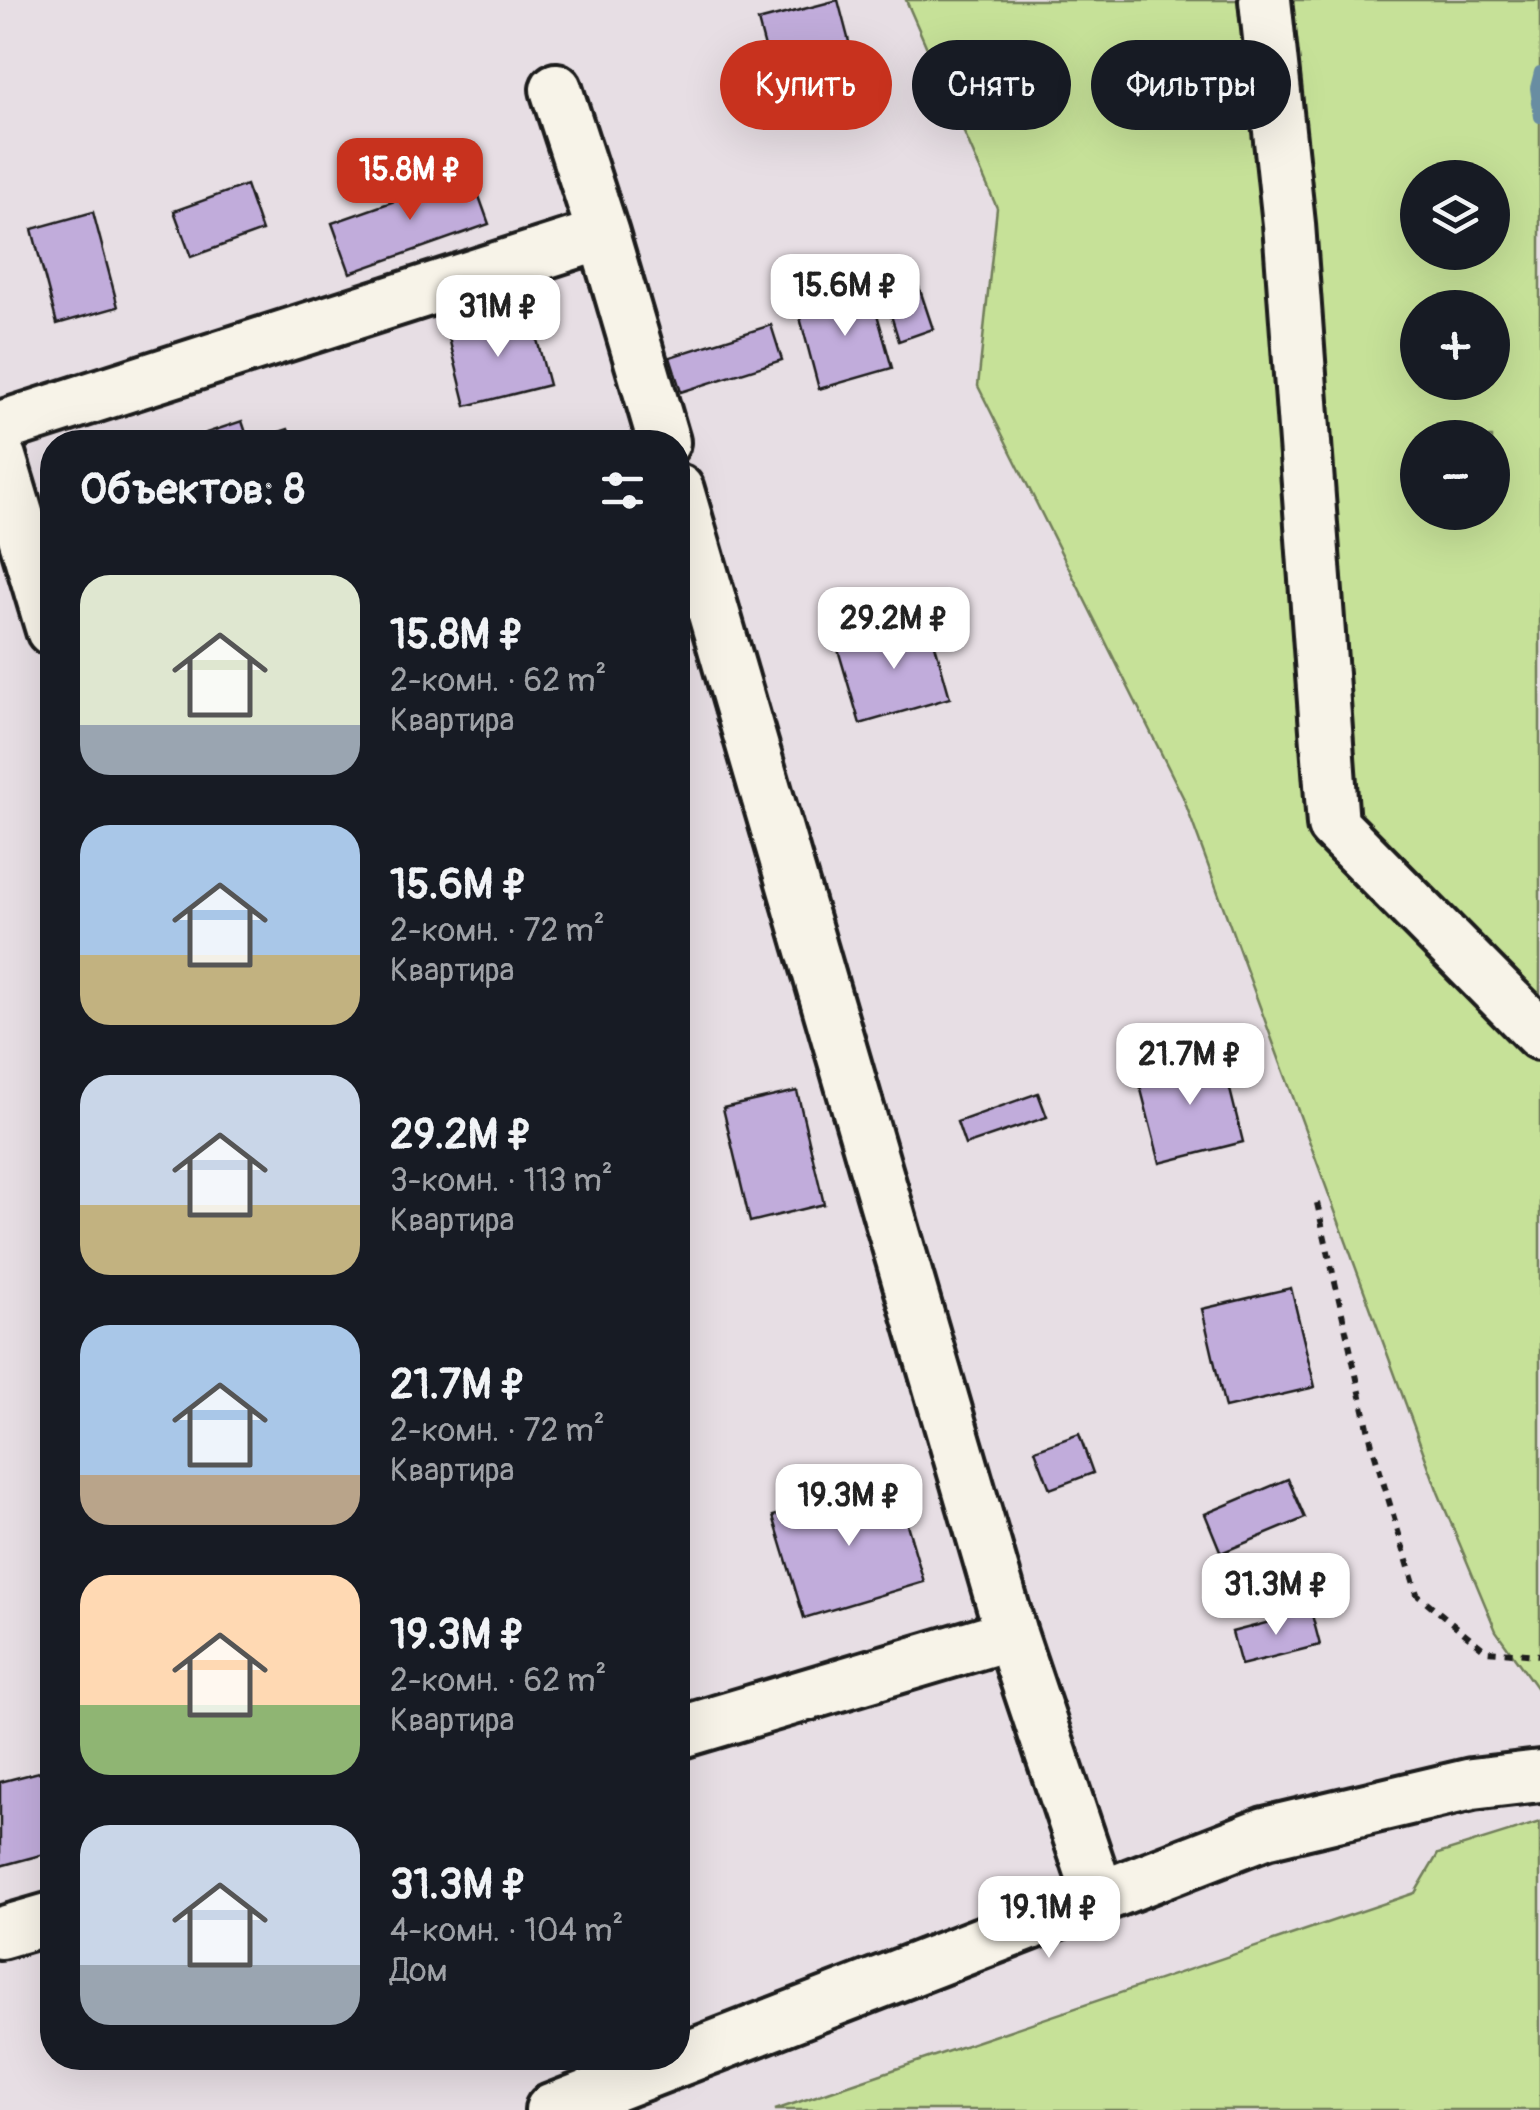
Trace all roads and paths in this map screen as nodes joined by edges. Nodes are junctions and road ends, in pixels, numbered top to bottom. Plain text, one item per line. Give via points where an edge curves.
1 (1265, 0) edge
2 (556, 89) dead end
3 (603, 234) junction
4 (0, 426) edge
5 (660, 430) edge
6 (0, 457) edge
7 (690, 531) edge
8 (40, 590) edge
9 (1540, 1034) edge
10 (1317, 1203) dead end
11 (1011, 1634) junction
12 (1540, 1655) edge
13 (690, 1729) edge
14 (1540, 1776) edge
15 (1100, 1899) junction
16 (40, 1921) edge
17 (0, 1933) edge
18 (690, 2056) edge
19 (654, 2070) edge
20 (550, 2110) edge

1 - 9 street via 1289,224 1332,825
2 - 3 street
3 - 4 street
3 - 5 street
6 - 8 street
7 - 11 street
10 - 12 path via 1372,1445 1417,1594 1486,1651
11 - 13 street
11 - 15 street
14 - 15 street via 1472,1784 1265,1833
15 - 18 street
16 - 17 street
19 - 20 street

